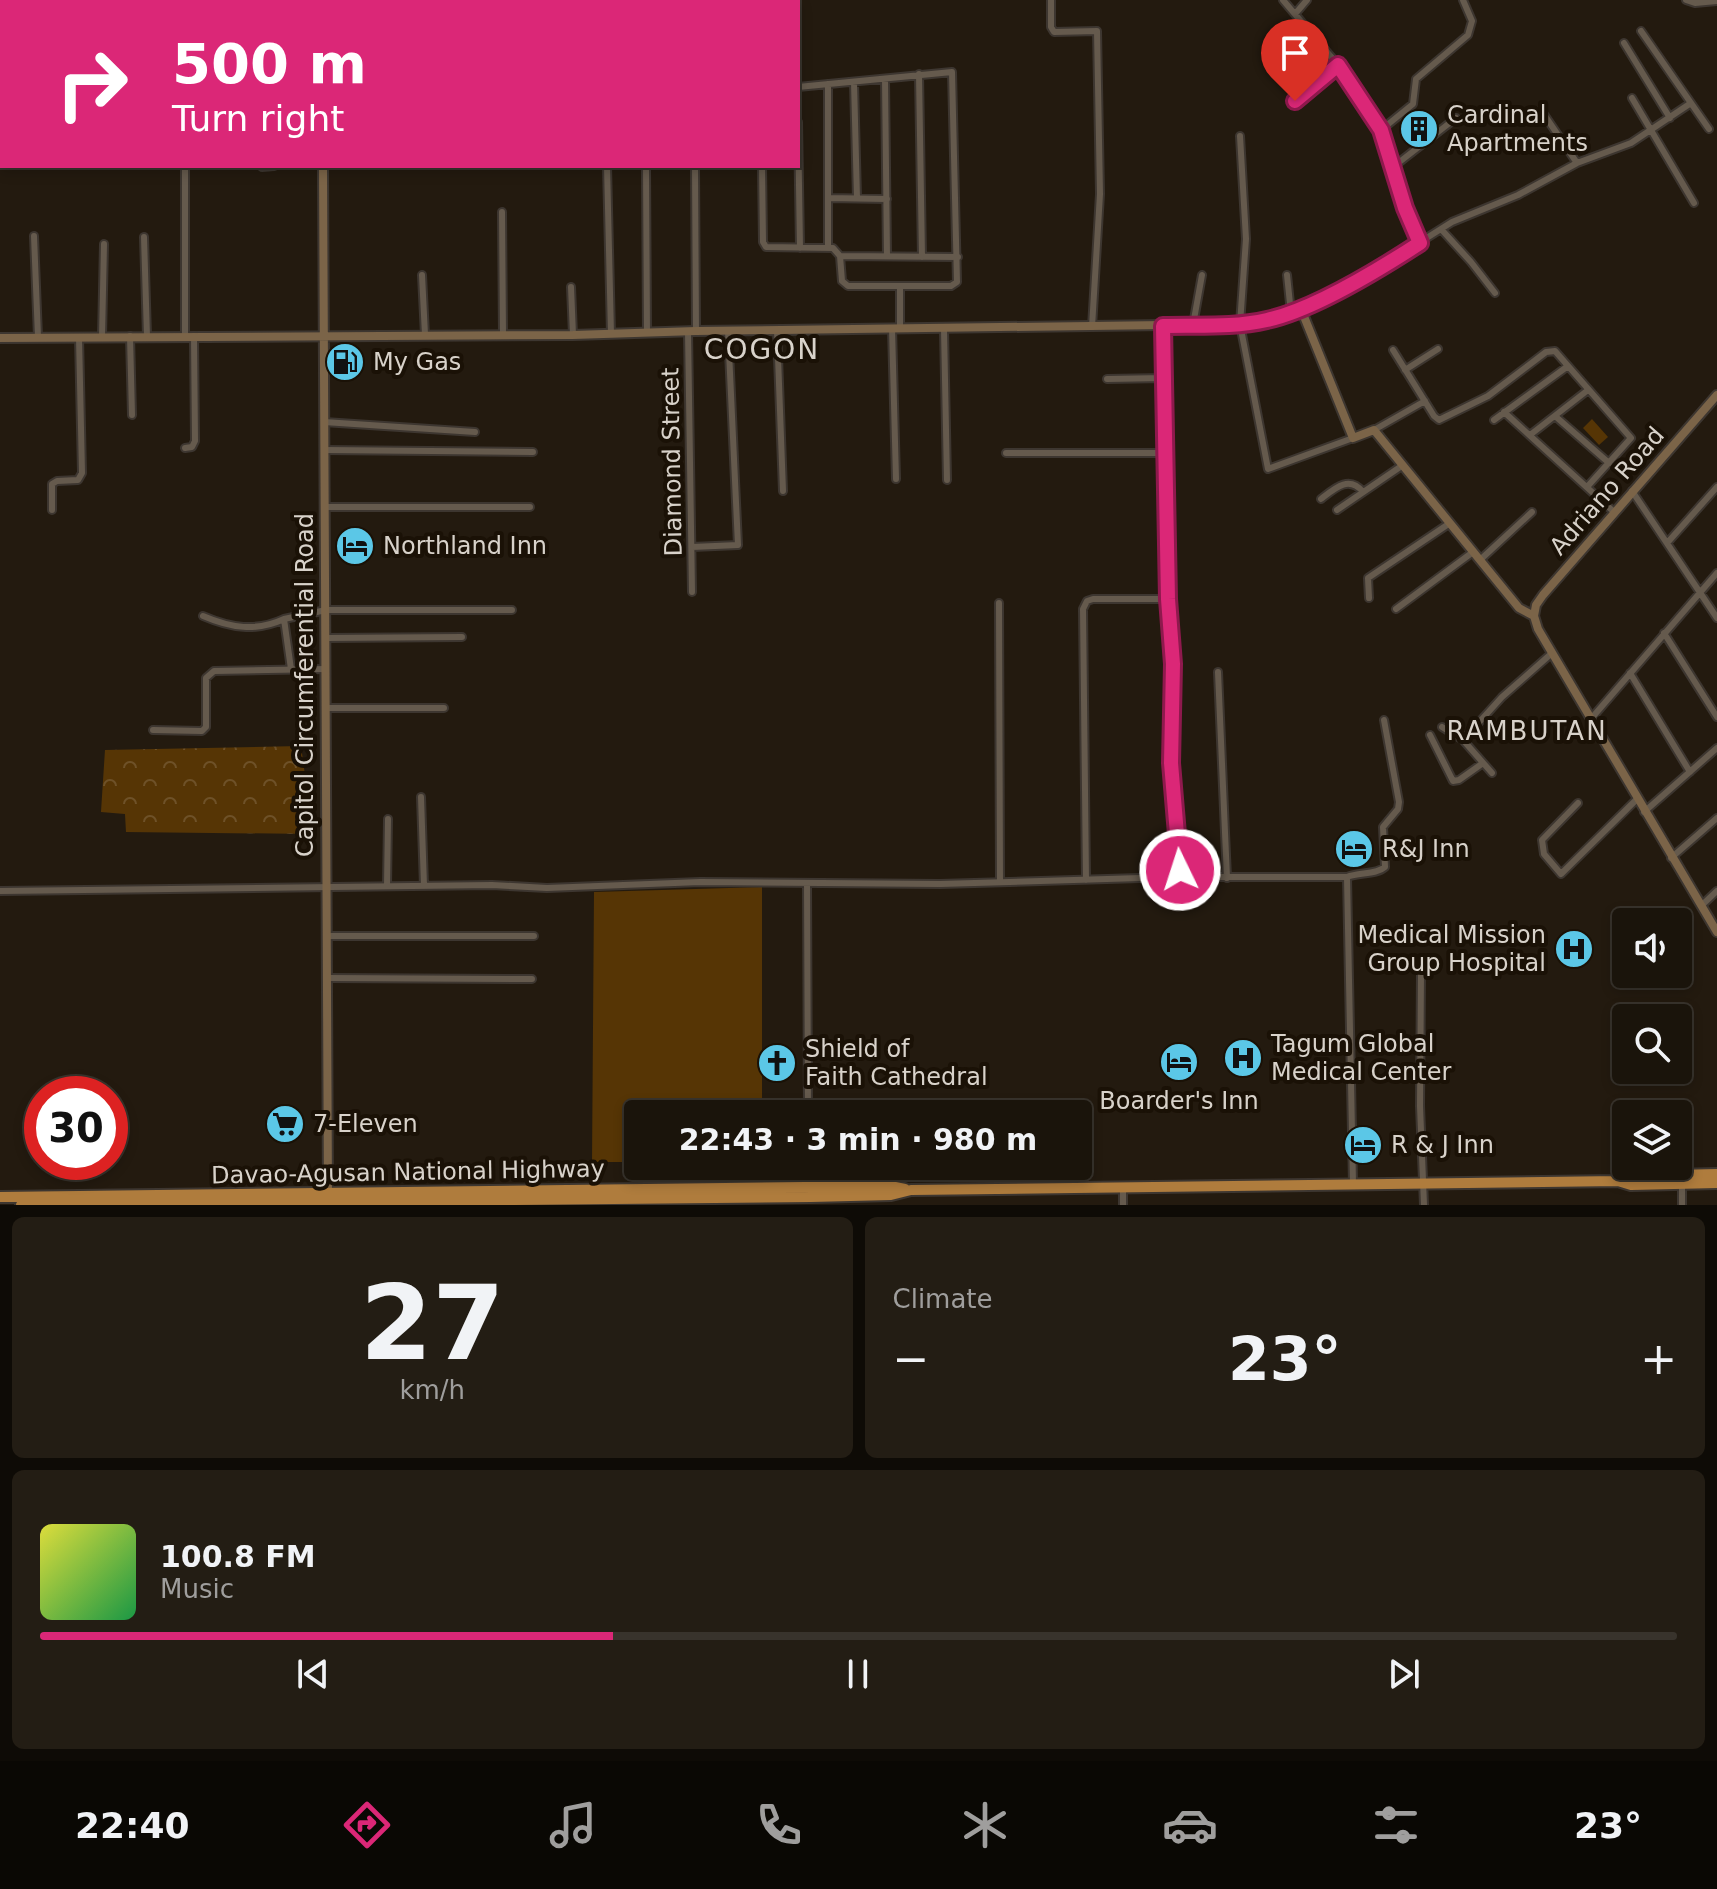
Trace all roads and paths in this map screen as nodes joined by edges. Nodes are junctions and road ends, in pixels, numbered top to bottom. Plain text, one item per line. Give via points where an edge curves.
1 (1051, 0) edge
2 (1283, 0) edge
3 (1307, 0) edge
4 (1463, 0) edge
5 (1686, 0) edge
6 (1717, 1) edge
7 (1295, 14) junction
8 (1641, 31) dead end
9 (1624, 43) dead end
10 (1338, 65) junction
11 (919, 74) junction
12 (885, 79) junction
13 (854, 82) junction
14 (828, 84) junction
15 (800, 87) edge
16 (1632, 98) dead end
17 (1295, 101) dead end
18 (1691, 103) junction
19 (1541, 110) dead end
20 (1456, 118) dead end
21 (1670, 118) junction
22 (1709, 129) dead end
23 (1381, 130) junction
24 (1651, 131) junction
25 (1240, 136) dead end
26 (1577, 163) junction
27 (1393, 167) junction
28 (185, 168) edge
29 (323, 168) edge
30 (607, 168) edge
31 (646, 168) edge
32 (695, 168) edge
33 (762, 168) edge
34 (799, 168) edge
35 (828, 198) junction
36 (857, 198) junction
37 (887, 199) junction
38 (1694, 203) dead end
39 (502, 212) dead end
40 (1441, 229) junction
41 (34, 236) dead end
42 (144, 237) dead end
43 (1420, 243) junction
44 (104, 244) dead end
45 (828, 247) junction
46 (800, 248) junction
47 (840, 256) junction
48 (887, 256) junction
49 (922, 257) junction
50 (958, 257) junction
51 (422, 275) dead end
52 (1202, 275) dead end
53 (1287, 275) dead end
54 (571, 287) dead end
55 (900, 287) junction
56 (1495, 293) dead end
57 (1296, 311) junction
58 (1240, 324) junction
59 (1193, 325) junction
60 (1163, 326) junction
61 (1092, 327) junction
62 (896, 328) junction
63 (944, 329) junction
64 (728, 330) junction
65 (777, 330) junction
66 (692, 331) junction
67 (647, 333) junction
68 (323, 334) junction
69 (611, 334) junction
70 (425, 335) junction
71 (503, 335) junction
72 (573, 335) junction
73 (130, 336) junction
74 (147, 336) junction
75 (190, 336) junction
76 (38, 337) junction
77 (79, 337) junction
78 (102, 337) junction
79 (0, 338) edge
80 (1438, 349) dead end
81 (1393, 350) dead end
82 (1568, 366) junction
83 (1405, 370) junction
84 (1164, 378) junction
85 (1107, 379) dead end
86 (1588, 390) junction
87 (1717, 395) edge
88 (1425, 401) junction
89 (1504, 412) junction
90 (132, 415) dead end
91 (1555, 416) junction
92 (1494, 420) dead end
93 (324, 422) junction
94 (1374, 430) junction
95 (475, 432) dead end
96 (1530, 435) junction
97 (1353, 438) junction
98 (185, 448) dead end
99 (324, 450) junction
100 (533, 452) dead end
101 (1006, 453) dead end
102 (1165, 453) junction
103 (1609, 463) junction
104 (1403, 465) junction
105 (896, 479) dead end
106 (947, 480) dead end
107 (1587, 487) junction
108 (1717, 487) edge
109 (783, 491) dead end
110 (1632, 491) junction
111 (1363, 492) junction
112 (1321, 499) dead end
113 (326, 507) junction
114 (530, 507) dead end
115 (52, 510) dead end
116 (1337, 510) dead end
117 (1532, 512) dead end
118 (1614, 512) junction
119 (1450, 523) junction
120 (1668, 542) junction
121 (692, 547) junction
122 (1473, 552) junction
123 (1480, 560) junction
124 (1717, 573) edge
125 (692, 592) dead end
126 (1700, 592) junction
127 (1369, 598) dead end
128 (1168, 599) junction
129 (999, 603) dead end
130 (1396, 609) dead end
131 (326, 610) junction
132 (512, 610) dead end
133 (203, 616) dead end
134 (1534, 616) junction
135 (1717, 618) edge
136 (284, 619) junction
137 (1664, 633) junction
138 (462, 637) dead end
139 (326, 638) junction
140 (1552, 653) junction
141 (291, 669) junction
142 (326, 669) junction
143 (1218, 672) dead end
144 (1630, 673) junction
145 (326, 708) junction
146 (444, 708) dead end
147 (1717, 717) edge
148 (1384, 720) dead end
149 (1590, 720) junction
150 (1442, 727) dead end
151 (153, 730) dead end
152 (1430, 735) dead end
153 (1463, 740) junction
154 (1717, 748) edge
155 (1483, 763) junction
156 (1690, 772) junction
157 (1492, 773) dead end
158 (421, 797) dead end
159 (1637, 799) junction
160 (1578, 803) dead end
161 (1644, 812) junction
162 (1717, 818) edge
163 (388, 819) dead end
164 (1671, 858) junction
165 (1181, 877) junction
166 (1347, 877) junction
167 (1227, 878) junction
168 (1086, 880) junction
169 (1000, 882) junction
170 (807, 883) junction
171 (387, 886) junction
172 (424, 886) junction
173 (325, 888) junction
174 (0, 891) edge
175 (1717, 891) edge
176 (1701, 906) junction
177 (1717, 932) edge
178 (326, 936) junction
179 (534, 936) dead end
180 (1421, 974) dead end
181 (327, 978) junction
182 (532, 979) dead end
183 (808, 1100) edge
184 (1717, 1174) edge
185 (811, 1180) edge
186 (1618, 1181) junction
187 (1423, 1183) junction
188 (1717, 1183) edge
189 (1353, 1184) junction
190 (1682, 1184) junction
191 (811, 1188) junction
192 (1123, 1188) junction
193 (911, 1190) junction
194 (782, 1193) junction
195 (0, 1197) edge
196 (187, 1199) edge
197 (328, 1201) edge
198 (21, 1205) edge
199 (1123, 1205) edge
200 (1424, 1205) edge
201 (1682, 1205) edge

1 - 61 street via 1054,32 1097,31 1100,194
2 - 7 street
3 - 7 street
4 - 23 street via 1472,21 1468,35 1416,79 1413,104
5 - 6 street
7 - 10 street
8 - 18 street
9 - 21 street
10 - 17 street
10 - 23 street
11 - 12 street
11 - 49 street
11 - 50 street via 948,71 954,77
12 - 13 street
12 - 37 street
13 - 14 street
13 - 36 street
14 - 15 street
14 - 35 street
16 - 24 street
18 - 21 street
18 - 22 street
19 - 26 street
20 - 27 street
21 - 24 street
23 - 27 street
24 - 26 street
24 - 38 street
25 - 58 street via 1246,239
26 - 40 street
27 - 43 street
28 - 75 street
29 - 68 street, Capitol Circumferential Road
30 - 69 street
31 - 67 street
32 - 66 street, Diamond Street
33 - 46 street via 764,245
34 - 46 street
35 - 36 street
35 - 45 street
36 - 37 street
37 - 48 street
39 - 71 street
40 - 43 street
40 - 56 street
41 - 76 street
42 - 74 street
43 - 57 street
44 - 78 street
45 - 46 street
45 - 47 street
47 - 48 street
47 - 55 street via 845,285
48 - 49 street
49 - 50 street
50 - 55 street via 954,285
51 - 70 street
52 - 59 street
53 - 57 street
54 - 72 street
55 - 62 street
57 - 58 street
57 - 97 street
58 - 59 street
58 - 97 street via 1268,469
59 - 60 street
60 - 61 street
60 - 84 street
61 - 63 street
62 - 63 street
62 - 65 street
62 - 105 street
63 - 106 street
64 - 65 street
64 - 66 street
64 - 121 street via 738,545
65 - 109 street
66 - 67 street
66 - 121 street, Diamond Street
67 - 69 street
68 - 70 street
68 - 75 street
68 - 93 street, Capitol Circumferential Road
69 - 72 street
70 - 71 street
71 - 72 street
73 - 74 street
73 - 78 street
73 - 90 street
74 - 75 street
75 - 98 street via 195,441
76 - 77 street
76 - 79 street
77 - 78 street
77 - 115 street via 82,473 78,480 52,484
80 - 83 street
81 - 83 street
82 - 86 street
82 - 88 street via 1549,350 1496,391 1442,420
82 - 89 street
83 - 88 street
84 - 85 street
84 - 102 street
86 - 91 street
86 - 103 street via 1631,438
87 - 110 street, Adriano Road
88 - 94 street
89 - 92 street
89 - 96 street
91 - 96 street
91 - 103 street
93 - 95 street
93 - 99 street, Capitol Circumferential Road
94 - 97 street
94 - 104 street
96 - 107 street
99 - 100 street
99 - 113 street, Capitol Circumferential Road
101 - 102 street
102 - 128 street
103 - 107 street
104 - 111 street
104 - 119 street
107 - 118 street
108 - 120 street
110 - 118 street, Adriano Road
110 - 120 street
111 - 112 street via 1349,482
111 - 116 street
113 - 114 street
113 - 131 street, Capitol Circumferential Road
117 - 123 street
118 - 134 street, Adriano Road via 1539,600
119 - 122 street
119 - 127 street via 1369,576
120 - 126 street
121 - 125 street, Diamond Street
122 - 123 street
122 - 130 street
123 - 134 street via 1519,608
124 - 126 street
126 - 135 street
126 - 137 street
128 - 165 street via 1171,763
128 - 168 street via 1093,599 1083,609
129 - 169 street
131 - 132 street
131 - 136 street
131 - 139 street, Capitol Circumferential Road
133 - 136 street via 252,628
134 - 140 street
136 - 141 street
137 - 144 street
137 - 147 street
138 - 139 street
139 - 142 street, Capitol Circumferential Road
140 - 149 street
140 - 153 street
141 - 142 street
141 - 151 street via 211,672 206,678 204,730
142 - 145 street, Capitol Circumferential Road
143 - 167 street
144 - 149 street
144 - 156 street
145 - 146 street
145 - 173 street, Capitol Circumferential Road
148 - 166 street via 1399,802 1383,827 1385,867
149 - 159 street
150 - 153 street
152 - 155 street via 1453,781
153 - 155 street
154 - 156 street
155 - 157 street
156 - 161 street
158 - 172 street
159 - 160 street via 1561,874 1544,854 1542,840
159 - 161 street
161 - 164 street
162 - 164 street
163 - 171 street
164 - 176 street
165 - 167 street
165 - 168 street
166 - 167 street
166 - 189 street
168 - 169 street
169 - 170 street
170 - 172 street
170 - 183 street
171 - 172 street
171 - 173 street
173 - 174 street
173 - 178 street, Capitol Circumferential Road
175 - 176 street
176 - 177 street
178 - 179 street
178 - 181 street, Capitol Circumferential Road
180 - 187 street
181 - 182 street
181 - 197 street, Capitol Circumferential Road
184 - 186 highway, Davao-Agusan National Highway via 1631,1176
185 - 191 street
186 - 187 highway, Davao-Agusan National Highway
186 - 190 highway, Davao-Agusan National Highway
187 - 189 highway, Davao-Agusan National Highway
187 - 200 street
188 - 190 highway, Davao-Agusan National Highway
189 - 192 highway, Davao-Agusan National Highway
190 - 201 street
191 - 193 highway, Davao-Agusan National Highway
191 - 194 highway, Davao-Agusan National Highway
192 - 193 highway, Davao-Agusan National Highway
192 - 199 street
193 - 194 highway, Davao-Agusan National Highway via 891,1195
194 - 197 highway, Davao-Agusan National Highway
195 - 196 highway, Davao-Agusan National Highway
196 - 197 highway, Davao-Agusan National Highway
196 - 198 highway, Davao-Agusan National Highway

